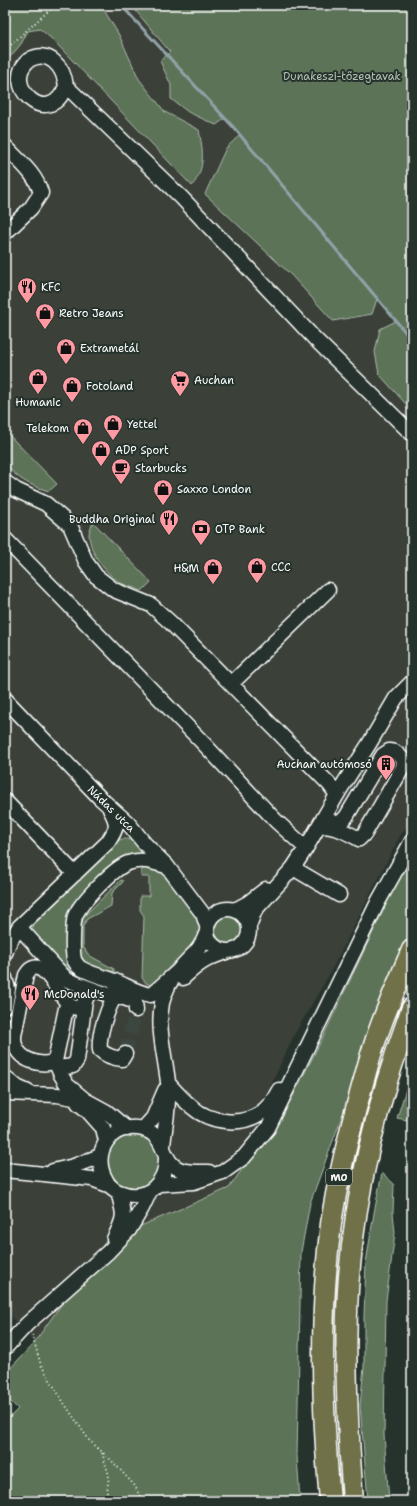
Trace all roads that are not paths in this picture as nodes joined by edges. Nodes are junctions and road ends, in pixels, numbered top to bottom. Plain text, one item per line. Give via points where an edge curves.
1 (66, 86) dead end
2 (5, 146) edge
3 (5, 233) edge
4 (412, 434) edge
5 (5, 482) edge
6 (5, 539) edge
7 (328, 590) dead end
8 (412, 682) edge
9 (231, 684) junction
10 (5, 699) edge
11 (337, 795) junction
12 (5, 801) edge
13 (108, 806) junction
14 (322, 821) junction
15 (412, 841) edge
16 (108, 842) junction
17 (145, 844) junction
18 (306, 848) junction
19 (167, 866) junction
20 (293, 868) junction
21 (75, 874) junction
22 (339, 895) dead end
23 (235, 910) junction
24 (19, 927) junction
25 (207, 929) junction
26 (252, 929) junction
27 (412, 950) edge
28 (5, 953) edge
29 (231, 954) junction
30 (178, 971) junction
31 (5, 978) edge
32 (118, 982) junction
33 (87, 994) junction
34 (114, 997) junction
35 (5, 1006) edge
36 (71, 1006) junction
37 (412, 1008) edge
38 (136, 1010) dead end
39 (161, 1016) junction
40 (125, 1054) dead end
41 (304, 1054) junction
42 (57, 1064) junction
43 (5, 1077) edge
44 (168, 1083) junction
45 (5, 1093) edge
46 (32, 1094) junction
47 (69, 1098) junction
48 (85, 1100) junction
49 (127, 1128) junction
50 (143, 1129) junction
51 (106, 1141) junction
52 (165, 1151) junction
53 (100, 1156) junction
54 (5, 1170) edge
55 (223, 1172) junction
56 (41, 1173) junction
57 (113, 1188) junction
58 (154, 1188) junction
59 (108, 1252) junction
60 (5, 1348) edge
61 (330, 1501) edge
62 (353, 1501) edge

1 - 4 street via 182,198 315,339
2 - 3 street via 35,178 41,193 31,208
5 - 9 street via 46,504 64,519 70,525 86,562 96,576 114,590 151,605
6 - 18 street via 276,821
7 - 9 street
8 - 11 street via 396,698
9 - 11 street
10 - 13 street, Nádas utca
11 - 14 street
12 - 21 street
13 - 16 street via 117,826
13 - 17 street, Nádas utca via 128,823
14 - 14 street via 359,839 403,767 404,760 395,752 389,751 383,755 346,817 340,822
14 - 18 street
15 - 41 street via 378,902
16 - 17 street via 118,836 132,835
16 - 21 street
17 - 19 street, Nádas utca
18 - 20 street
19 - 25 street, Nádas utca via 203,914
19 - 32 street via 151,861 138,860 128,863 111,873 81,907 75,918 74,960 80,968
20 - 22 street
20 - 23 street
20 - 26 street via 255,910
21 - 24 street
23 - 25 street via 224,909 217,912 211,917
23 - 26 street via 244,916
24 - 28 street
24 - 33 street via 67,980
25 - 29 street via 212,944
25 - 30 street via 203,944
26 - 29 street via 243,946
27 - 61 highway, M0 via 374,1043 351,1124 331,1224 324,1304 323,1369
29 - 39 street via 210,956 195,967 182,979
30 - 32 street via 151,995 142,994
30 - 39 street via 168,988
31 - 35 street via 8,989
32 - 34 street
33 - 34 street
33 - 36 street via 83,1006
33 - 42 street via 77,1060 73,1066
34 - 38 street via 135,1002
34 - 40 street via 99,1044 100,1050 114,1058 122,1058
36 - 42 street via 66,1008
36 - 42 street via 55,983 40,968 29,970 14,1036 15,1046 22,1056 35,1063
37 - 62 highway, M0 via 378,1112 366,1163 352,1250 346,1366
39 - 44 street via 160,1033
41 - 44 street via 292,1066 274,1099 261,1113 233,1122 208,1117 192,1108
41 - 55 street via 268,1128 244,1157
42 - 48 street via 67,1084
43 - 46 street via 17,1087
44 - 50 street via 153,1118
44 - 52 street
45 - 46 street
46 - 47 street
47 - 48 street
47 - 51 street via 87,1110 103,1128
48 - 49 street via 107,1112
49 - 50 street
49 - 51 street via 115,1133
50 - 52 street via 155,1136
51 - 53 street
52 - 55 street via 172,1164 180,1169 193,1173
52 - 58 street via 167,1166
53 - 56 street via 74,1166
53 - 57 street via 101,1172
54 - 56 street
55 - 58 street via 194,1182
56 - 57 street via 92,1179
57 - 58 street via 134,1196
57 - 59 street via 123,1209 123,1221
58 - 59 street via 128,1230
59 - 60 street via 27,1324

